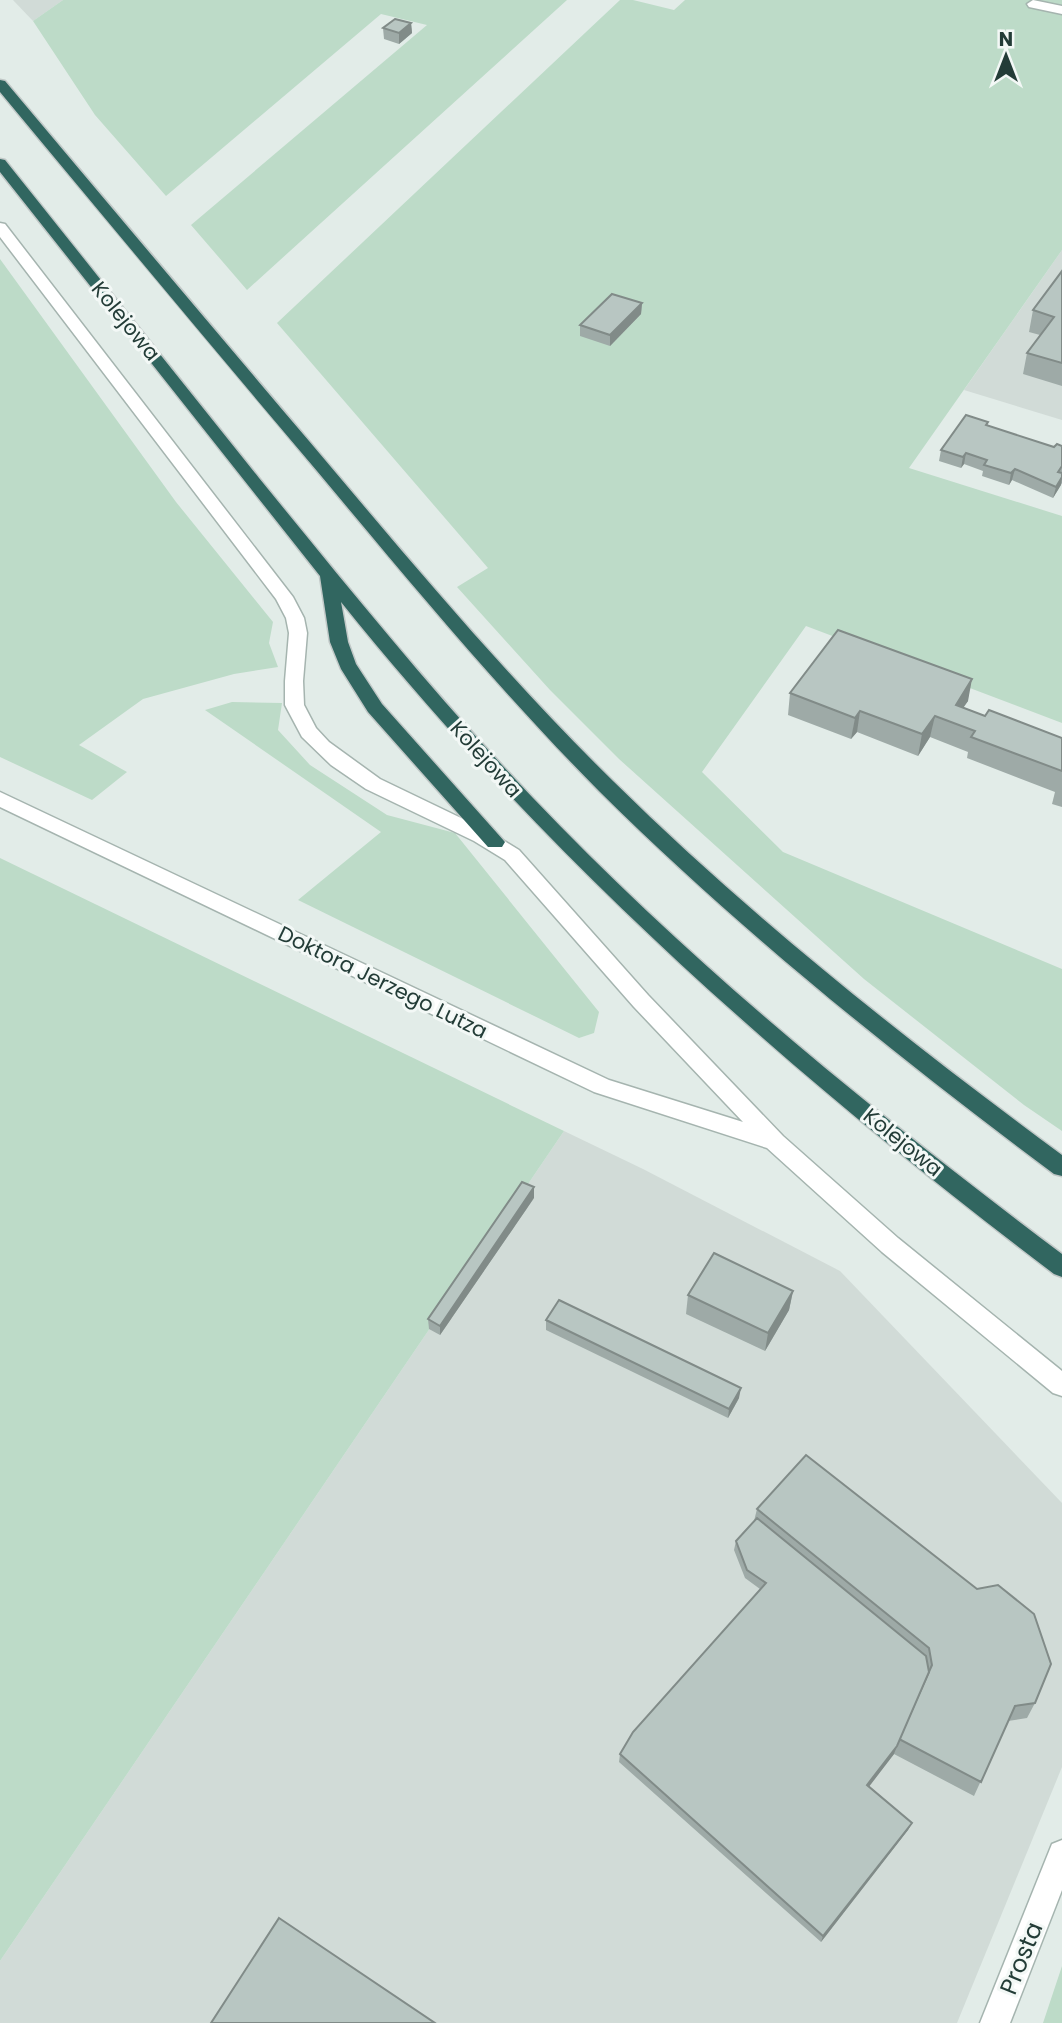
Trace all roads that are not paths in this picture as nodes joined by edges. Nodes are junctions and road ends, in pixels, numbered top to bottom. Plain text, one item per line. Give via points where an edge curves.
1 (1033, 4) dead end
2 (1062, 10) edge
3 (0, 84) edge
4 (0, 163) edge
5 (0, 227) edge
6 (328, 575) junction
7 (0, 799) edge
8 (495, 842) junction
9 (775, 1142) junction
10 (1062, 1167) edge
11 (1062, 1267) edge
12 (1062, 1385) edge
13 (1062, 1854) edge
14 (995, 2023) edge

1 - 2 street
3 - 10 highway via 438,605 580,760 802,964 964,1095
4 - 6 highway, Kolejowa
5 - 8 street via 284,597 297,622 293,686 298,716 318,742 347,768
6 - 8 highway via 347,665 376,708
6 - 11 highway, Kolejowa via 502,776 660,935 818,1073
7 - 9 street, Doktora Jerzego Lutza via 601,1086
8 - 9 street via 512,855
9 - 12 street via 890,1245
13 - 14 street, Prosta

